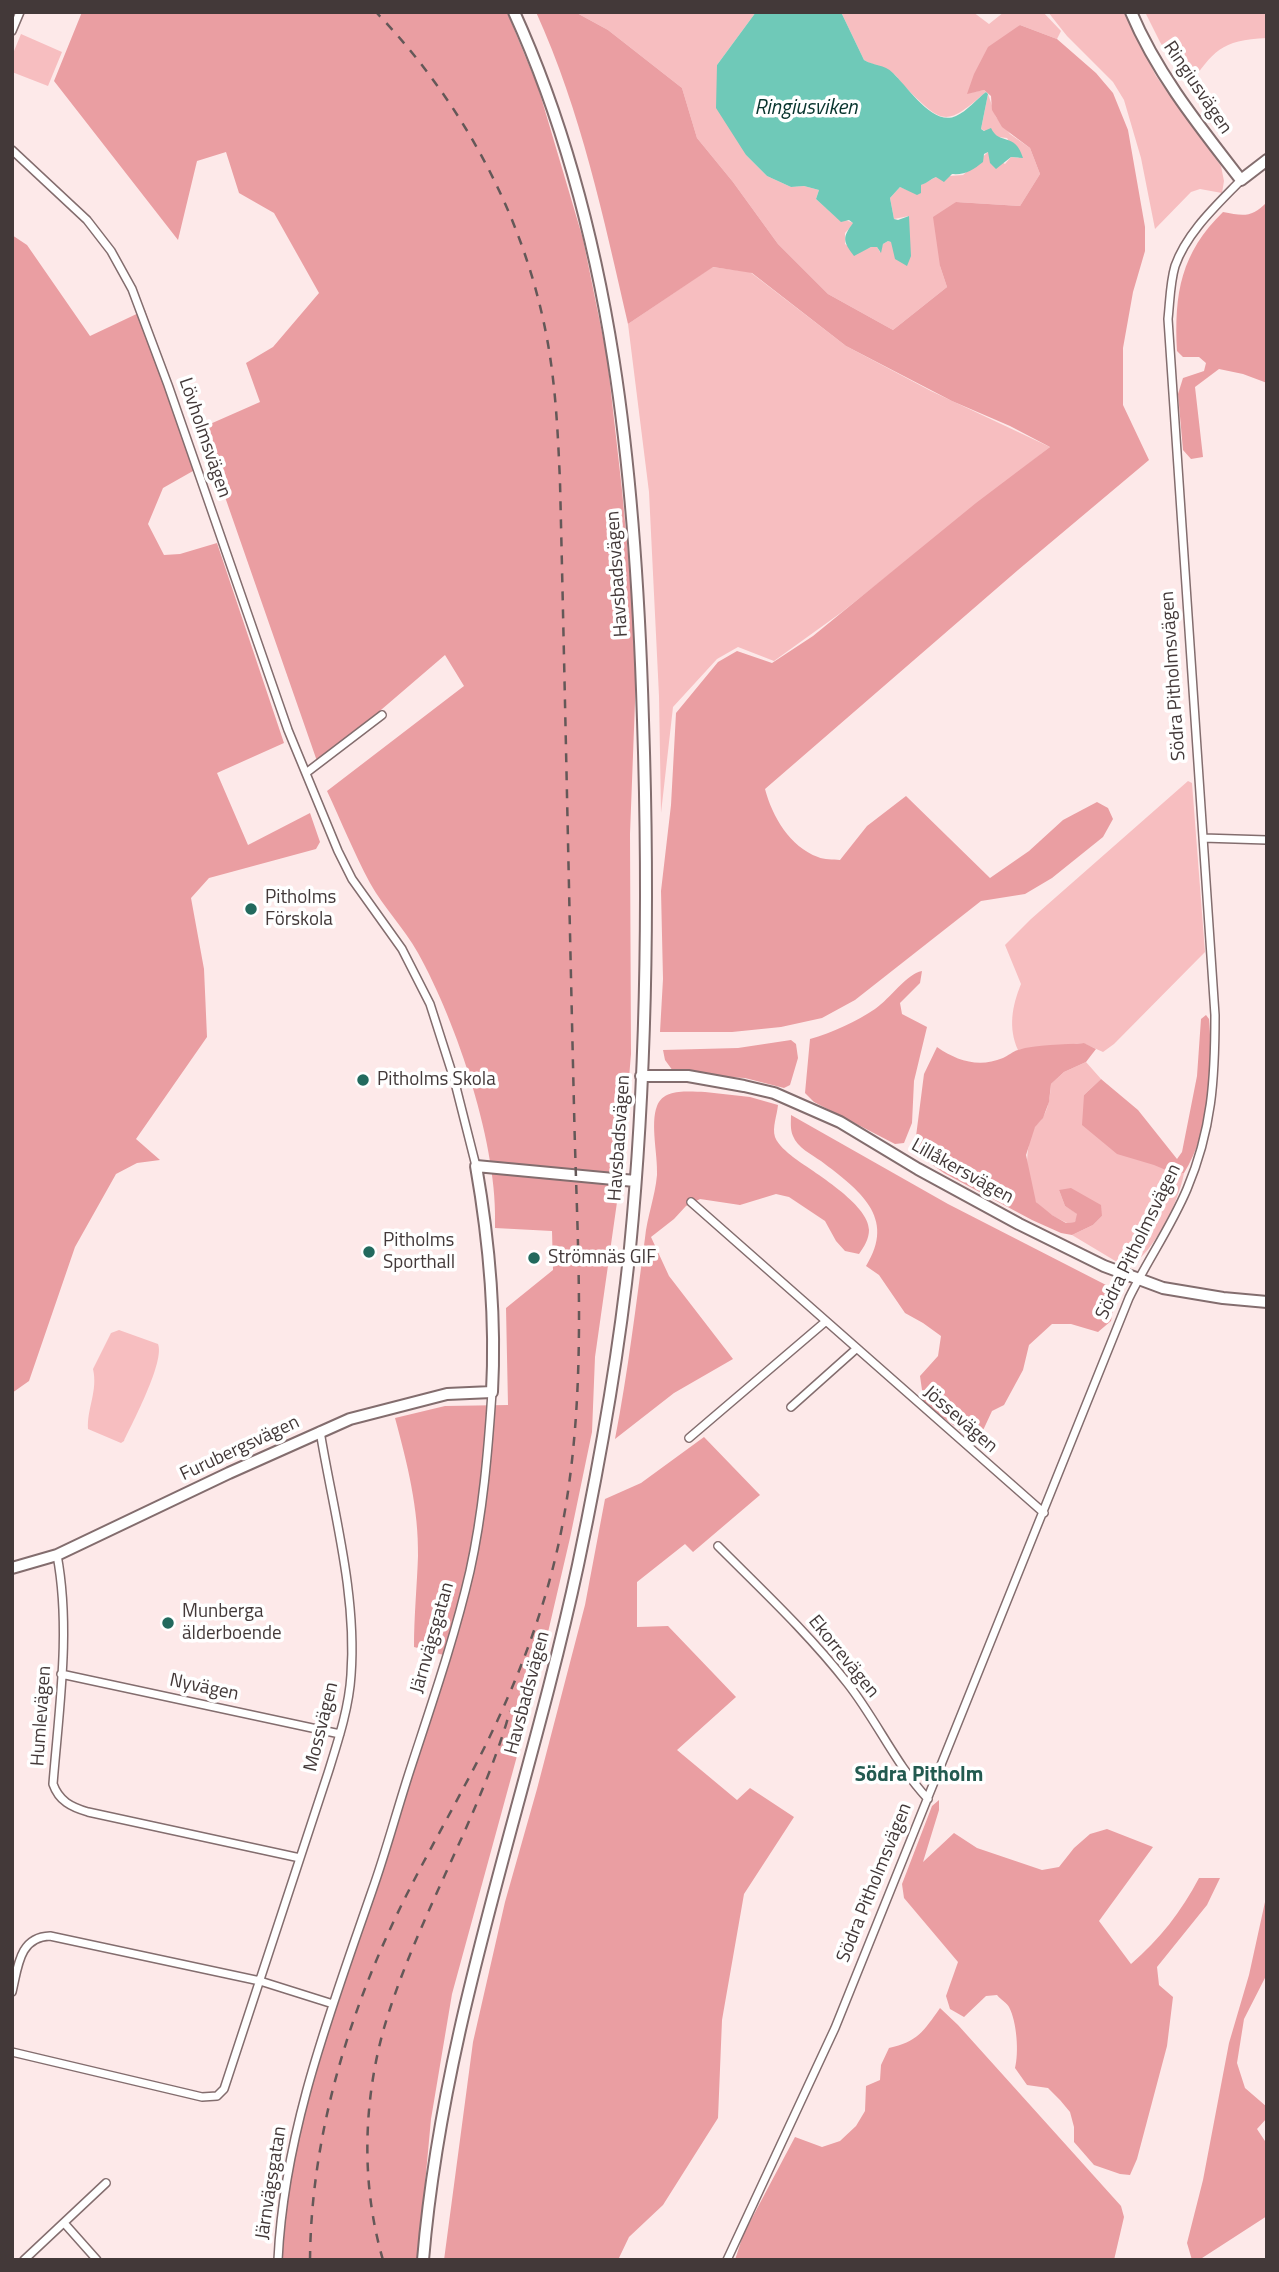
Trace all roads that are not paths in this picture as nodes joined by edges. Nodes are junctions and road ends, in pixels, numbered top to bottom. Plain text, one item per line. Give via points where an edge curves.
1 (20, 12) edge
2 (514, 12) edge
3 (1131, 12) edge
4 (12, 31) edge
5 (12, 150) edge
6 (1267, 159) edge
7 (1241, 180) junction
8 (382, 715) dead end
9 (306, 773) junction
10 (1203, 838) junction
11 (1267, 840) edge
12 (642, 1076) junction
13 (476, 1166) junction
14 (635, 1181) junction
15 (691, 1202) dead end
16 (1138, 1279) junction
17 (1267, 1302) edge
18 (825, 1322) junction
19 (856, 1349) junction
20 (492, 1392) junction
21 (791, 1407) dead end
22 (320, 1431) junction
23 (689, 1438) dead end
24 (1044, 1513) junction
25 (718, 1546) dead end
26 (57, 1555) junction
27 (12, 1568) edge
28 (61, 1674) junction
29 (340, 1734) junction
30 (928, 1799) junction
31 (300, 1858) junction
32 (261, 1981) junction
33 (12, 1992) edge
34 (333, 2004) junction
35 (12, 2052) edge
36 (106, 2183) dead end
37 (65, 2224) junction
38 (24, 2260) edge
39 (97, 2260) edge
40 (278, 2260) edge
41 (423, 2260) edge
42 (727, 2260) edge

1 - 4 street
2 - 12 main road, Havsbadsvägen via 561,133 606,317 619,399 642,664 646,863
3 - 7 main road, Ringiusvägen via 1158,65
5 - 9 street, Lövholmsvägen via 87,220 132,289
6 - 7 main road, Södra Pitholmsvägen
7 - 10 street, Södra Pitholmsvägen via 1185,245 1170,287 1168,319
8 - 9 street
9 - 13 street, Lövholmsvägen via 344,864 421,984 447,1054
10 - 11 street
10 - 16 street, Södra Pitholmsvägen via 1215,1016 1213,1099 1187,1190
12 - 14 main road, Havsbadsvägen
12 - 16 main road, Lillåkersvägen via 688,1076 800,1103 1019,1224
13 - 14 main road
13 - 20 main road, Järnvägsgatan via 491,1287
14 - 41 main road, Havsbadsvägen via 617,1345 592,1493 552,1671 457,2040
15 - 18 street, Jössevägen
16 - 17 main road, Lillåkersvägen via 1163,1288
16 - 24 street, Södra Pitholmsvägen
18 - 19 street, Jössevägen
18 - 23 street
19 - 21 street
19 - 24 street, Jössevägen
20 - 22 main road, Furubergsvägen via 429,1398
20 - 34 street, Järnvägsgatan via 480,1517 459,1617
22 - 26 main road, Furubergsvägen
22 - 29 street, Mossvägen via 353,1636
24 - 30 street, Södra Pitholmsvägen
25 - 30 street, Ekorrevägen via 791,1617 848,1684
26 - 27 main road, Furubergsvägen
26 - 28 street, Humlevägen via 63,1591
28 - 29 street, Nyvägen
28 - 31 street, Humlevägen via 53,1784 64,1802 88,1812
29 - 31 street, Mossvägen
30 - 42 street, Södra Pitholmsvägen via 835,2028
31 - 32 street, Mossvägen
32 - 33 street via 41,1936 25,1945
32 - 34 street
32 - 35 street, Mossvägen via 224,2088 217,2096 202,2097
34 - 40 street, Järnvägsgatan via 297,2131
36 - 37 street
37 - 38 street
37 - 39 street

